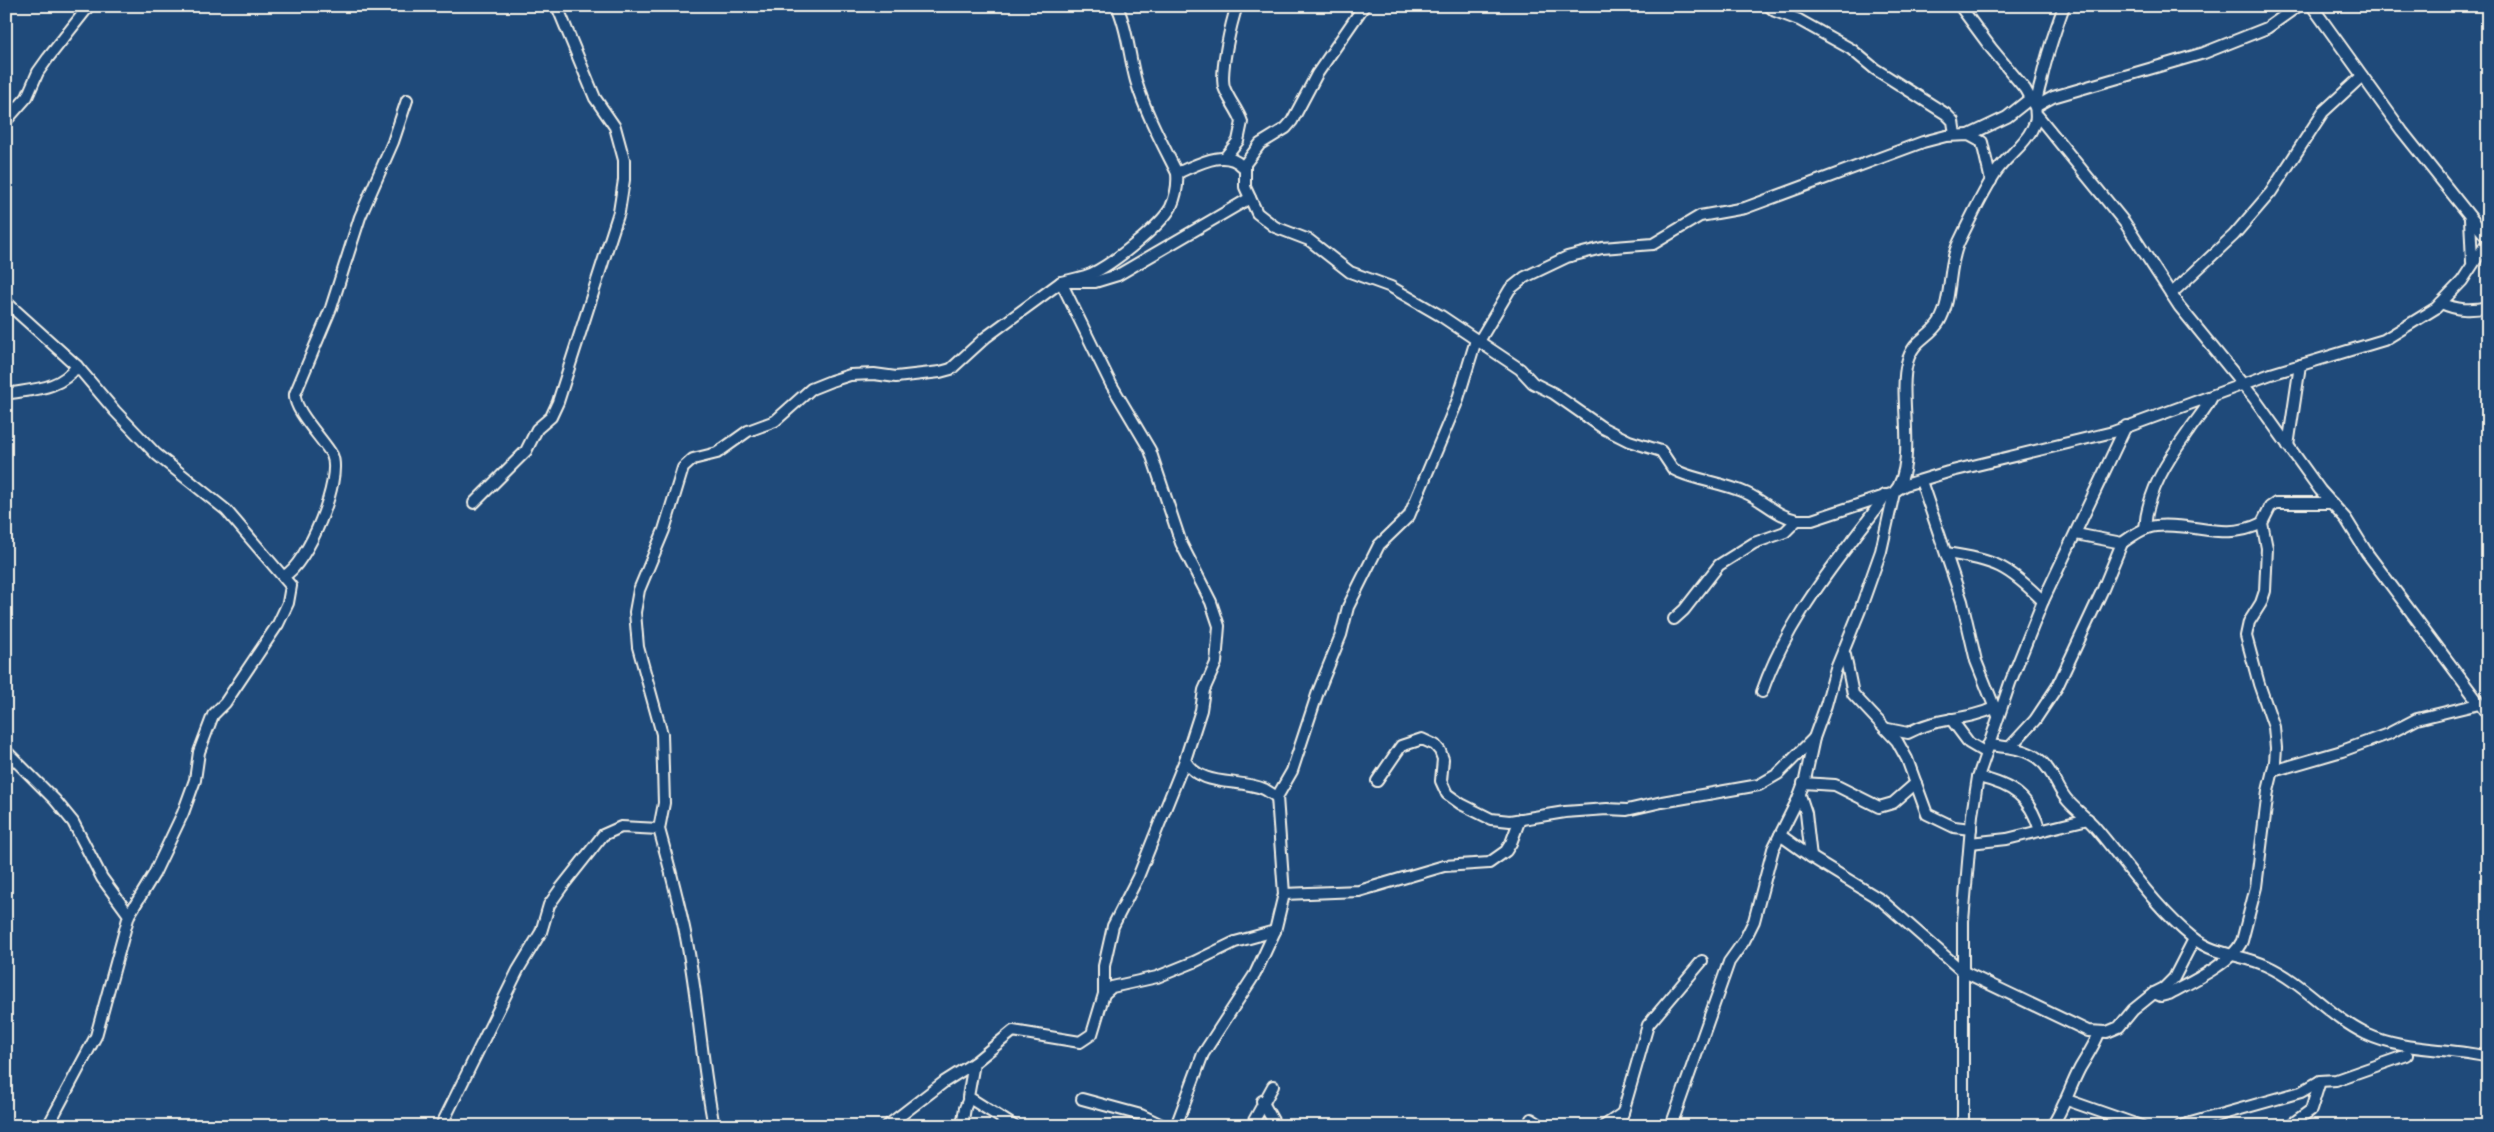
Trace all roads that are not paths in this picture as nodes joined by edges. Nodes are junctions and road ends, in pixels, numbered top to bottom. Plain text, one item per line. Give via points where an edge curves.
1 (89, 6) edge
2 (557, 6) edge
3 (1117, 6) edge
4 (1237, 6) edge
5 (1364, 6) edge
6 (1769, 6) edge
7 (1960, 6) edge
8 (2064, 6) edge
9 (2298, 6) edge
10 (2312, 6) edge
11 (2362, 76) junction
12 (407, 100) dead end
13 (2035, 107) junction
14 (6, 121) edge
15 (1955, 135) junction
16 (1969, 135) junction
17 (1226, 156) junction
18 (1245, 164) junction
19 (1177, 173) junction
20 (1991, 181) junction
21 (1250, 198) junction
22 (2470, 218) junction
23 (2488, 240) edge
24 (2471, 265) junction
25 (1061, 282) junction
26 (2171, 294) junction
27 (6, 302) edge
28 (2441, 303) junction
29 (2488, 307) edge
30 (1476, 340) junction
31 (2300, 365) junction
32 (77, 366) junction
33 (2242, 386) junction
34 (6, 394) edge
35 (2212, 397) junction
36 (2126, 426) junction
37 (2288, 446) junction
38 (1921, 481) junction
39 (1892, 493) junction
40 (474, 503) dead end
41 (2332, 503) junction
42 (1797, 520) junction
43 (2262, 523) junction
44 (2144, 529) junction
45 (2076, 534) junction
46 (2122, 543) junction
47 (1946, 553) junction
48 (284, 576) junction
49 (2043, 600) junction
50 (1674, 619) dead end
51 (1845, 655) dead end
52 (1762, 692) dead end
53 (2479, 704) junction
54 (1997, 712) junction
55 (2488, 715) edge
56 (1951, 719) junction
57 (1887, 729) junction
58 (1814, 738) junction
59 (2010, 747) junction
60 (1987, 749) junction
61 (6, 751) edge
62 (1185, 760) junction
63 (2273, 771) junction
64 (1978, 777) junction
65 (1377, 782) dead end
66 (1803, 783) junction
67 (1916, 783) junction
68 (1800, 795) junction
69 (1277, 797) junction
70 (1520, 819) junction
71 (2088, 819) junction
72 (659, 829) junction
73 (1971, 829) junction
74 (2040, 831) junction
75 (1780, 835) junction
76 (1970, 843) junction
77 (1811, 857) junction
78 (1284, 894) junction
79 (129, 915) junction
80 (1275, 931) junction
81 (2194, 939) junction
82 (2229, 956) junction
83 (1702, 961) dead end
84 (1962, 971) junction
85 (2154, 992) junction
86 (1104, 994) junction
87 (2100, 1033) junction
88 (2407, 1055) dead end
89 (2488, 1057) edge
90 (974, 1063) junction
91 (2320, 1081) junction
92 (1273, 1086) dead end
93 (970, 1098) junction
94 (1082, 1098) dead end
95 (2067, 1100) junction
96 (1262, 1101) junction
97 (1623, 1113) junction
98 (1531, 1119) dead end
99 (48, 1126) edge
100 (441, 1126) edge
101 (714, 1126) edge
102 (887, 1126) edge
103 (962, 1126) edge
104 (1014, 1126) edge
105 (1164, 1126) edge
106 (1176, 1126) edge
107 (1251, 1126) edge
108 (1276, 1126) edge
109 (1542, 1126) edge
110 (1604, 1126) edge
111 (1619, 1126) edge
112 (1671, 1126) edge
113 (1963, 1126) edge
114 (2052, 1126) edge
115 (2141, 1126) edge
116 (2180, 1126) edge
117 (2289, 1126) edge

1 - 14 street via 38,72 27,97
2 - 40 street via 595,98 615,127 624,160 619,212 558,402 550,417 537,429 526,451
3 - 19 street via 1142,99
4 - 17 street via 1228,32 1223,80 1224,89 1239,113 1242,131
5 - 18 street via 1317,74 1292,121 1260,144
6 - 15 street via 1851,49 1889,79 1946,114 1953,121
7 - 13 street
8 - 13 street via 2047,54
9 - 13 street via 2267,28 2213,50 2053,97
10 - 11 street
11 - 22 street
11 - 26 street via 2323,112 2271,192 2234,235
12 - 48 street via 393,142 360,217 331,308 295,394 297,406 332,455 334,474 307,551 291,573
13 - 16 street
13 - 20 street via 2028,138
13 - 26 street via 2149,256
15 - 16 street
15 - 30 street via 1923,142 1862,163 1745,208 1700,216 1653,244 1602,248 1554,262 1510,289 1481,338
16 - 20 street via 1982,142
17 - 18 street via 1242,166
17 - 19 street
18 - 21 street via 1245,187
19 - 25 street via 1174,199 1160,220 1104,267 1082,278
20 - 39 street via 1959,243 1949,277 1945,308 1938,324 1919,340 1907,363 1906,455 1899,486
21 - 25 street via 1118,274 1095,282
21 - 30 street via 1257,213 1275,226 1309,240 1350,272 1391,287
22 - 23 street
22 - 24 street
23 - 24 street
24 - 28 street via 2462,281
25 - 62 street via 1111,384 1150,450 1181,542 1211,602 1219,626 1216,663 1204,690
25 - 72 street via 986,337 951,369 896,377 850,375 831,381 811,390 775,422 748,431 717,453 693,459 683,468 634,612 640,660 662,734 664,803
26 - 33 street
27 - 32 street
28 - 29 street via 2465,310
28 - 31 street via 2384,340
30 - 42 street via 1520,369 1533,383 1603,428 1629,441 1662,451 1678,472 1744,492 1784,518
30 - 69 street via 1457,402 1410,516 1378,545 1348,607 1292,771
31 - 33 street
31 - 37 street
32 - 34 street via 60,382 36,390
32 - 48 street via 139,438 165,463 226,510
33 - 35 street
33 - 37 street
35 - 36 street
35 - 44 street via 2155,486
36 - 38 street
36 - 45 street
37 - 41 street
38 - 39 street
38 - 47 street
39 - 42 street via 1812,520
39 - 52 street via 1809,598 1771,666
39 - 58 street via 1881,551 1836,669
41 - 43 street via 2276,503 2270,507
41 - 53 street
42 - 50 street via 1785,532 1754,543 1719,565
43 - 44 street via 2232,533 2197,527 2156,526
43 - 63 street via 2266,548 2265,591 2248,622 2246,636 2274,727
44 - 46 street
45 - 46 street
45 - 49 street
46 - 59 street via 2056,687 2035,720
47 - 49 street via 1979,558 2002,566
47 - 54 street via 1962,601 1976,661
48 - 79 street via 291,586 284,612 225,703 213,715 199,752 195,780 183,813 154,874
49 - 54 street
51 - 57 street via 1852,694
53 - 55 street
53 - 63 street via 2417,719 2342,751
54 - 56 street
54 - 60 street
56 - 57 street via 1925,724 1908,733
56 - 60 street via 1969,743
57 - 67 street via 1907,759
58 - 66 street
58 - 70 street via 1778,774 1759,785 1627,810 1595,809
59 - 60 street
59 - 71 street via 2042,761 2068,800
60 - 64 street
61 - 79 street via 72,822 102,878
62 - 69 street via 1191,770 1203,776 1264,789
62 - 86 street via 1141,870 1113,926 1104,966
63 - 82 street via 2252,908 2238,950
64 - 73 street
64 - 74 street via 2017,792 2034,812
65 - 70 street via 1401,746 1417,740 1427,741 1442,755 1441,781 1448,794 1491,819
66 - 67 street via 1835,785 1879,807 1893,803
66 - 68 street
67 - 73 street via 1927,814 1954,828
68 - 75 street
68 - 77 street via 1806,813
69 - 78 street
70 - 78 street via 1512,843 1489,862 1444,866 1358,891
71 - 74 street
71 - 81 street via 2157,902
72 - 100 street via 621,827 603,835 561,888 549,906 541,932 518,970
72 - 101 street via 688,949 705,1084
73 - 76 street
74 - 76 street
75 - 77 street
75 - 112 street via 1773,849 1754,921 1729,962
76 - 84 street
77 - 84 street via 1881,900
78 - 80 street
79 - 99 street via 96,1036
80 - 86 street via 1236,942 1158,977 1112,988
80 - 106 street via 1255,974 1203,1054
81 - 82 street
81 - 85 street via 2174,978
82 - 85 street via 2169,994 2161,996
82 - 89 street via 2268,966 2305,988 2338,1017 2372,1037 2414,1048
83 - 97 street via 1648,1025
84 - 87 street via 2074,1026
84 - 113 street
85 - 87 street via 2118,1027
86 - 90 street via 1092,1034 1085,1040 1074,1041 1017,1030
87 - 95 street
88 - 91 street via 2336,1080
90 - 93 street via 967,1094
90 - 102 street
91 - 116 street via 2301,1092
91 - 117 street via 2312,1110
92 - 96 street
93 - 103 street
93 - 104 street
94 - 105 street via 1141,1115
95 - 114 street
95 - 115 street
96 - 107 street
96 - 108 street
97 - 110 street
97 - 111 street
98 - 109 street

